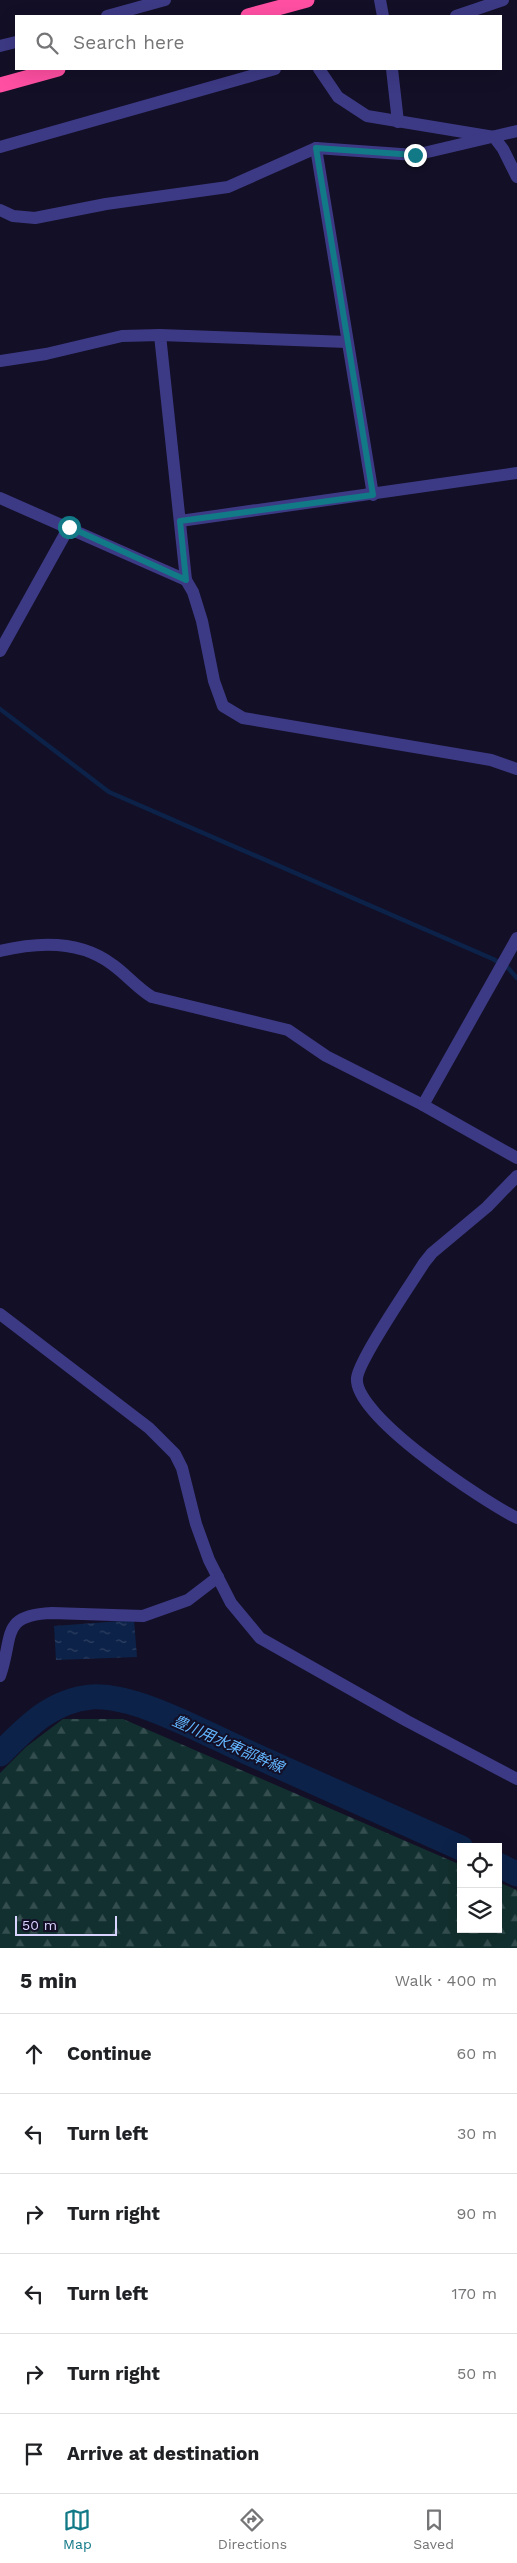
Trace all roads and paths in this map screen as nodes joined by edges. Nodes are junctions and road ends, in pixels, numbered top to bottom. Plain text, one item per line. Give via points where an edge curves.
1 (165, 0) edge
2 (307, 0) edge
3 (380, 0) edge
4 (504, 0) edge
5 (111, 15) edge
6 (252, 15) edge
7 (383, 15) edge
8 (459, 15) edge
9 (15, 42) edge
10 (0, 46) edge
11 (54, 70) edge
12 (270, 70) edge
13 (319, 70) edge
14 (392, 70) edge
15 (0, 85) edge
16 (0, 90) edge
17 (398, 122) junction
18 (517, 131) edge
19 (494, 137) junction
20 (0, 147) edge
21 (316, 148) junction
22 (517, 177) edge
23 (0, 210) edge
24 (160, 335) junction
25 (347, 342) junction
26 (0, 361) edge
27 (517, 473) edge
28 (373, 495) junction
29 (0, 498) edge
30 (180, 521) junction
31 (69, 527) junction
32 (186, 580) junction
33 (0, 651) edge
34 (517, 769) edge
35 (517, 938) edge
36 (0, 951) edge
37 (423, 1105) junction
38 (517, 1158) edge
39 (517, 1176) edge
40 (0, 1314) edge
41 (517, 1518) edge
42 (218, 1577) junction
43 (0, 1676) edge
44 (517, 1779) edge

1 - 5 street
2 - 6 highway
3 - 7 street
4 - 8 street
9 - 10 street
11 - 15 highway
11 - 16 highway
12 - 20 street
13 - 17 street via 345,102 367,116
14 - 17 street
17 - 19 street
18 - 19 street
19 - 21 street via 415,155
19 - 22 street
21 - 23 street via 228,187 106,204 35,218 13,216
21 - 25 street
24 - 25 street
24 - 26 street via 122,336
24 - 30 street
25 - 28 street
27 - 28 street
28 - 30 street
29 - 31 street
30 - 32 street
31 - 32 street
31 - 33 street
32 - 34 street via 202,620 214,681 223,706 233,714 491,760
35 - 37 street
36 - 37 street via 49,944 94,954 112,964 152,997 288,1030 326,1056
37 - 38 street
39 - 41 street via 424,1263 358,1370 357,1383 361,1394 384,1421 417,1453 494,1507
40 - 42 street via 149,1428 175,1454 182,1468 196,1524
42 - 43 street via 188,1600 143,1616 39,1613 18,1619 6,1633
42 - 44 street via 247,1625 270,1645

